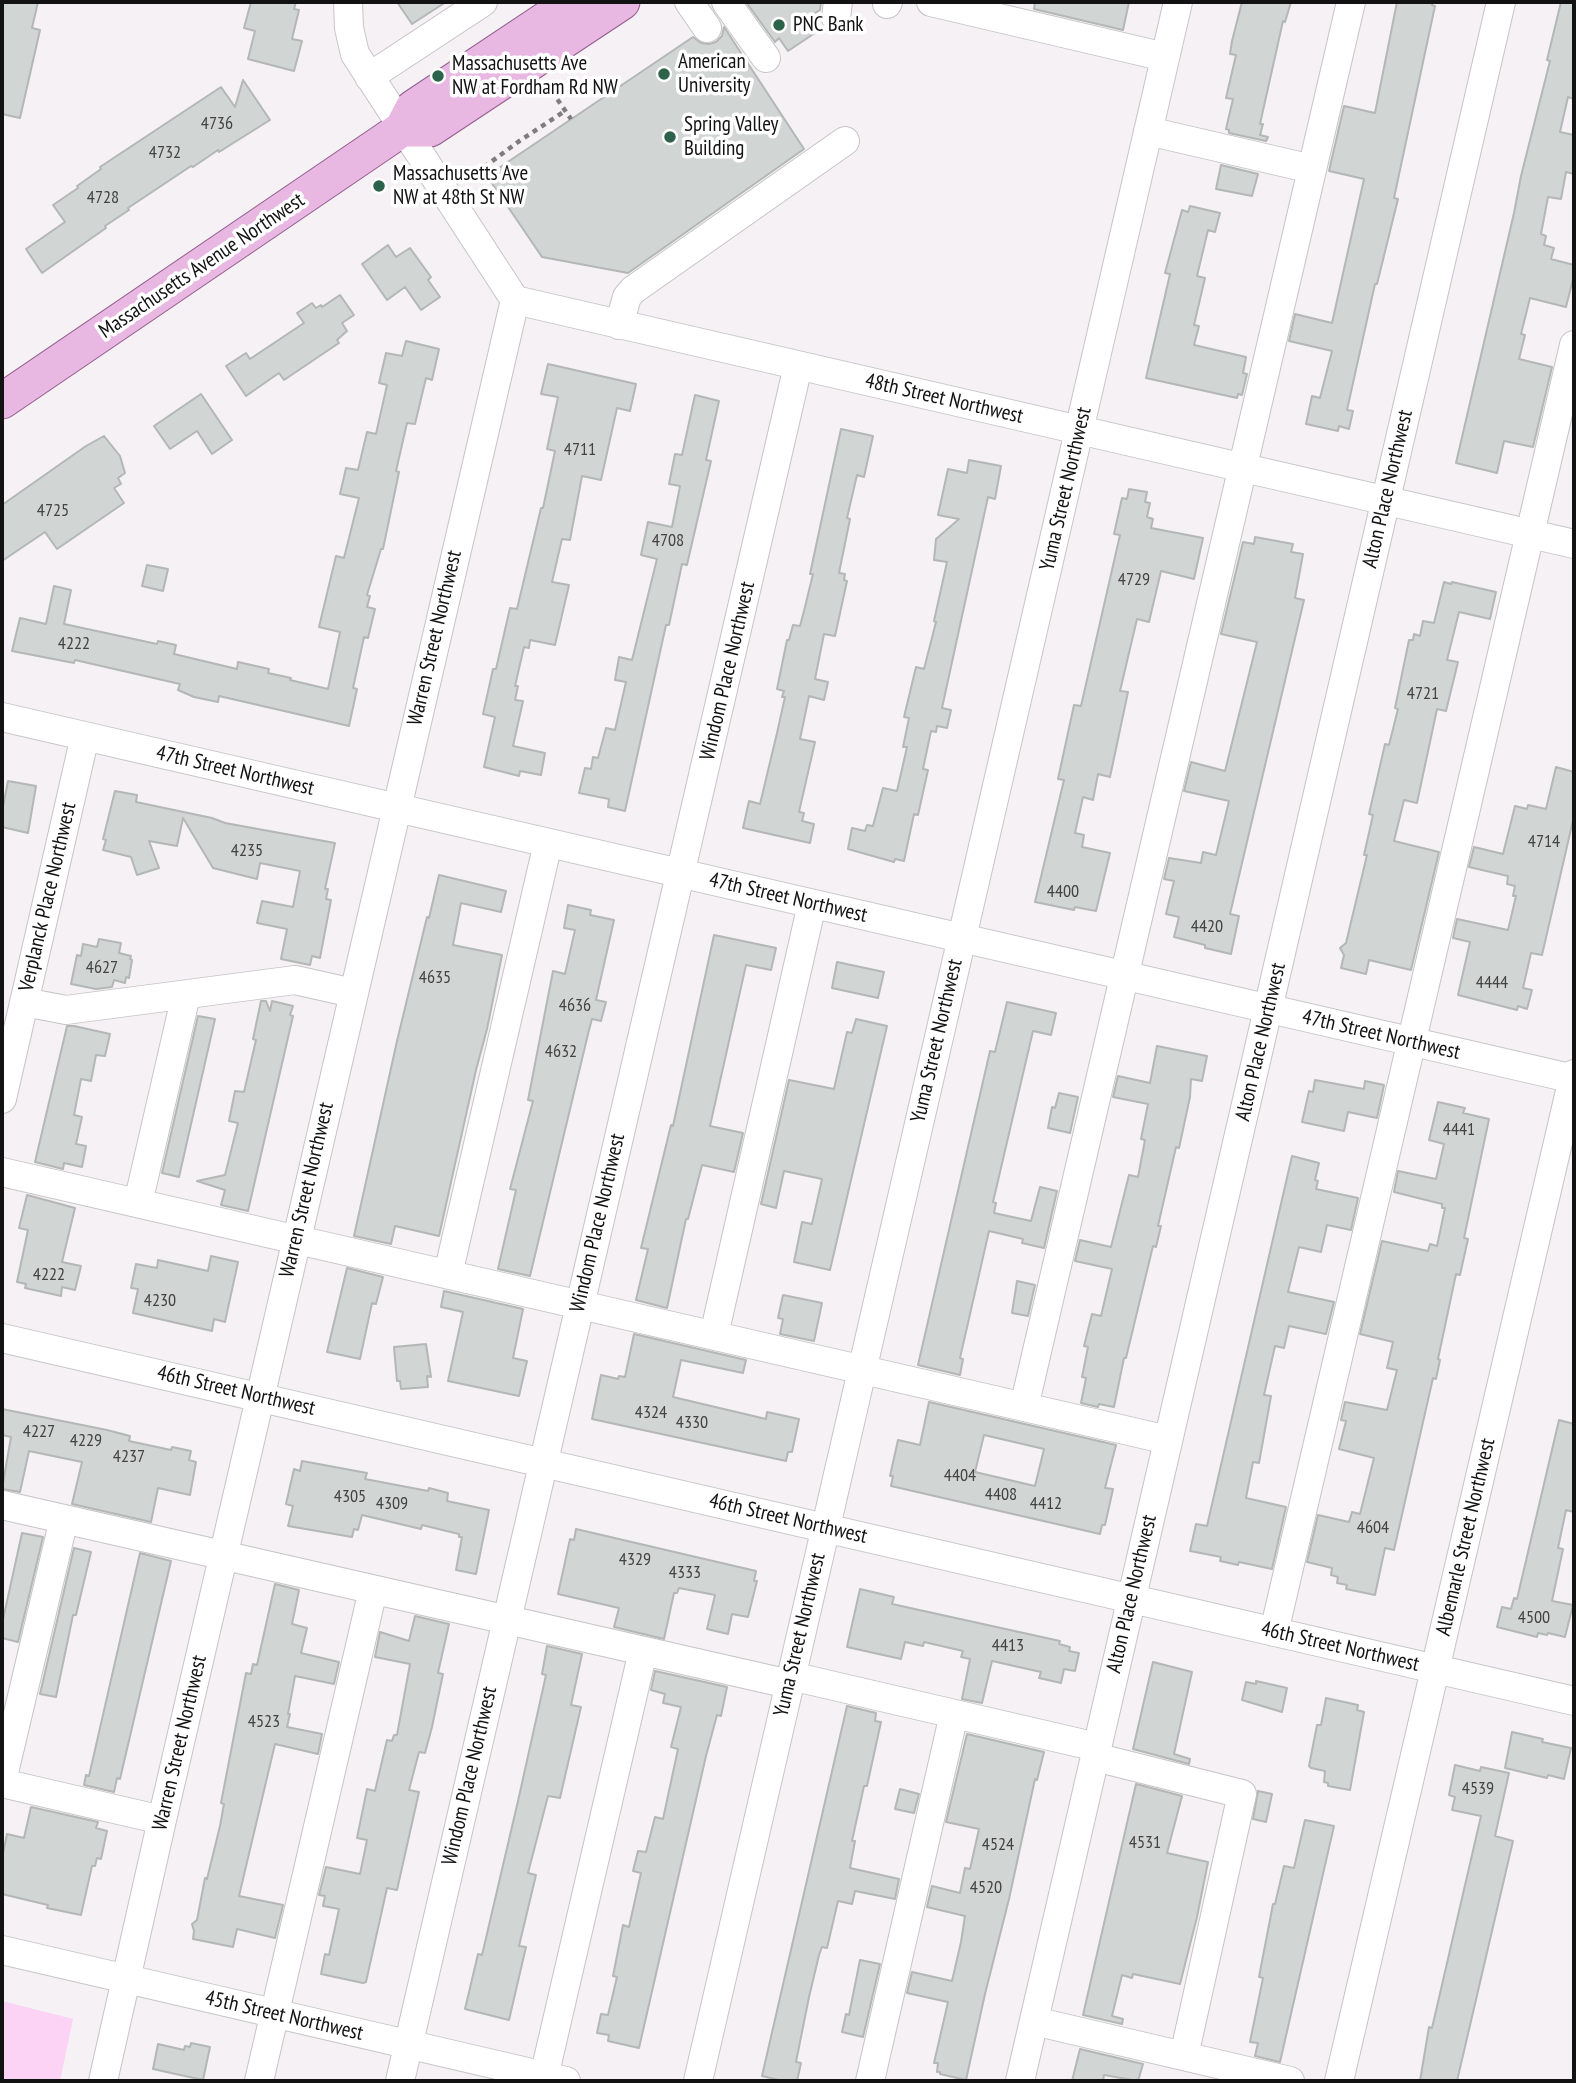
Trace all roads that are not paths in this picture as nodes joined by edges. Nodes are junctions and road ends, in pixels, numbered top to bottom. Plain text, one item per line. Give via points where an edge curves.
1 (348, 2) edge
2 (483, 2) edge
3 (572, 2) edge
4 (622, 2) edge
5 (689, 2) edge
6 (726, 2) edge
7 (931, 2) edge
8 (1178, 2) edge
9 (1351, 2) edge
10 (1501, 2) edge
11 (707, 28) dead end
12 (1166, 57) junction
13 (766, 58) dead end
14 (369, 77) junction
15 (402, 129) junction
16 (1148, 131) junction
17 (845, 141) dead end
18 (1312, 169) junction
19 (514, 300) junction
20 (619, 325) junction
21 (1574, 345) edge
22 (798, 366) junction
23 (2, 401) edge
24 (1079, 430) junction
25 (1242, 468) junction
26 (1385, 501) junction
27 (1530, 534) junction
28 (1574, 544) edge
29 (2, 717) edge
30 (85, 736) junction
31 (396, 808) junction
32 (548, 843) junction
33 (681, 874) junction
34 (812, 904) junction
35 (961, 938) junction
36 (1126, 976) junction
37 (353, 993) junction
38 (186, 995) junction
39 (24, 1002) junction
40 (1269, 1009) junction
41 (1411, 1042) junction
42 (1574, 1077) edge
43 (2, 1099) edge
44 (2, 1172) edge
45 (138, 1203) junction
46 (296, 1239) junction
47 (448, 1274) junction
48 (579, 1304) junction
49 (714, 1335) junction
50 (2, 1338) edge
51 (862, 1369) junction
52 (260, 1397) junction
53 (1024, 1407) junction
54 (1168, 1440) junction
55 (543, 1463) junction
56 (2, 1505) edge
57 (64, 1519) junction
58 (825, 1528) junction
59 (223, 1556) junction
60 (373, 1590) junction
61 (1131, 1599) junction
62 (506, 1620) junction
63 (1274, 1632) junction
64 (643, 1651) junction
65 (1436, 1669) junction
66 (790, 1680) junction
67 (1574, 1701) edge
68 (954, 1714) junction
69 (1096, 1752) junction
70 (2, 1782) edge
71 (162, 1820) junction
72 (2, 1950) edge
73 (127, 1979) junction
74 (275, 2013) junction
75 (1034, 2021) junction
76 (408, 2044) junction
77 (1184, 2056) junction
78 (551, 2080) edge
79 (103, 2081) edge
80 (259, 2081) edge
81 (400, 2081) edge
82 (698, 2081) edge
83 (870, 2081) edge
84 (1020, 2081) edge
85 (1290, 2081) edge
86 (1339, 2081) edge

1 - 14 street via 355,54
2 - 14 street
3 - 15 main road, Massachusetts Avenue Northwest via 413,108
4 - 15 main road, Massachusetts Avenue Northwest via 430,129
5 - 11 street
6 - 13 street
7 - 12 street
8 - 12 street, Yuma Street Northwest
9 - 18 street
10 - 26 street, Alton Place Northwest
12 - 16 street, Yuma Street Northwest
14 - 15 street
15 - 19 street
15 - 23 main road, Massachusetts Avenue Northwest
16 - 18 street
16 - 24 street, Yuma Street Northwest
17 - 20 street via 633,290
18 - 25 street
19 - 20 street, 48th Street Northwest
19 - 31 street, Warren Street Northwest
20 - 22 street, 48th Street Northwest
21 - 27 street
22 - 24 street, 48th Street Northwest
22 - 33 street, Windom Place Northwest
24 - 25 street, 48th Street Northwest
24 - 35 street, Yuma Street Northwest
25 - 26 street, 48th Street Northwest
25 - 36 street
26 - 27 street, 48th Street Northwest
26 - 40 street, Alton Place Northwest
27 - 28 street, 48th Street Northwest
27 - 41 street
29 - 30 street, 47th Street Northwest
30 - 31 street, 47th Street Northwest
30 - 39 street, Verplanck Place Northwest
31 - 32 street, 47th Street Northwest
31 - 37 street, Warren Street Northwest
32 - 33 street, 47th Street Northwest
32 - 47 street
33 - 34 street, 47th Street Northwest
33 - 48 street, Windom Place Northwest
34 - 35 street, 47th Street Northwest
34 - 49 street
35 - 36 street, 47th Street Northwest
35 - 51 street, Yuma Street Northwest
36 - 40 street, 47th Street Northwest
36 - 53 street
37 - 38 street via 295,980
37 - 46 street, Warren Street Northwest
38 - 39 street via 66,1010
38 - 45 street
39 - 43 street, Verplanck Place Northwest
40 - 41 street, 47th Street Northwest
40 - 54 street, Alton Place Northwest
41 - 42 street, 47th Street Northwest
41 - 63 street
42 - 65 street, Albemarle Street Northwest
44 - 45 street
45 - 46 street
46 - 47 street
46 - 52 street, Warren Street Northwest
47 - 48 street
48 - 49 street
48 - 55 street, Windom Place Northwest
49 - 51 street
50 - 52 street, 46th Street Northwest
51 - 53 street
51 - 58 street, Yuma Street Northwest
52 - 55 street, 46th Street Northwest
52 - 59 street, Warren Street Northwest
53 - 54 street
54 - 61 street, Alton Place Northwest
55 - 58 street, 46th Street Northwest
55 - 62 street, Windom Place Northwest
56 - 57 street
57 - 59 street
57 - 70 street
58 - 61 street, 46th Street Northwest
58 - 66 street, Yuma Street Northwest
59 - 60 street
59 - 71 street, Warren Street Northwest
60 - 62 street
60 - 74 street
61 - 63 street, 46th Street Northwest
61 - 69 street, Alton Place Northwest
62 - 64 street
62 - 76 street, Windom Place Northwest
63 - 65 street, 46th Street Northwest
64 - 66 street
64 - 78 street
65 - 67 street, 46th Street Northwest
65 - 86 street, Albemarle Street Northwest
66 - 68 street
66 - 82 street, Yuma Street Northwest
68 - 69 street
68 - 83 street
69 - 75 street, Alton Place Northwest
69 - 77 street via 1242,1794
70 - 71 street
71 - 73 street, Warren Street Northwest
72 - 73 street, 45th Street Northwest
73 - 74 street, 45th Street Northwest
73 - 79 street, Warren Street Northwest
74 - 76 street, 45th Street Northwest
74 - 80 street
75 - 77 street
75 - 84 street, Alton Place Northwest
76 - 78 street, 45th Street Northwest
76 - 81 street, Windom Place Northwest
77 - 85 street

